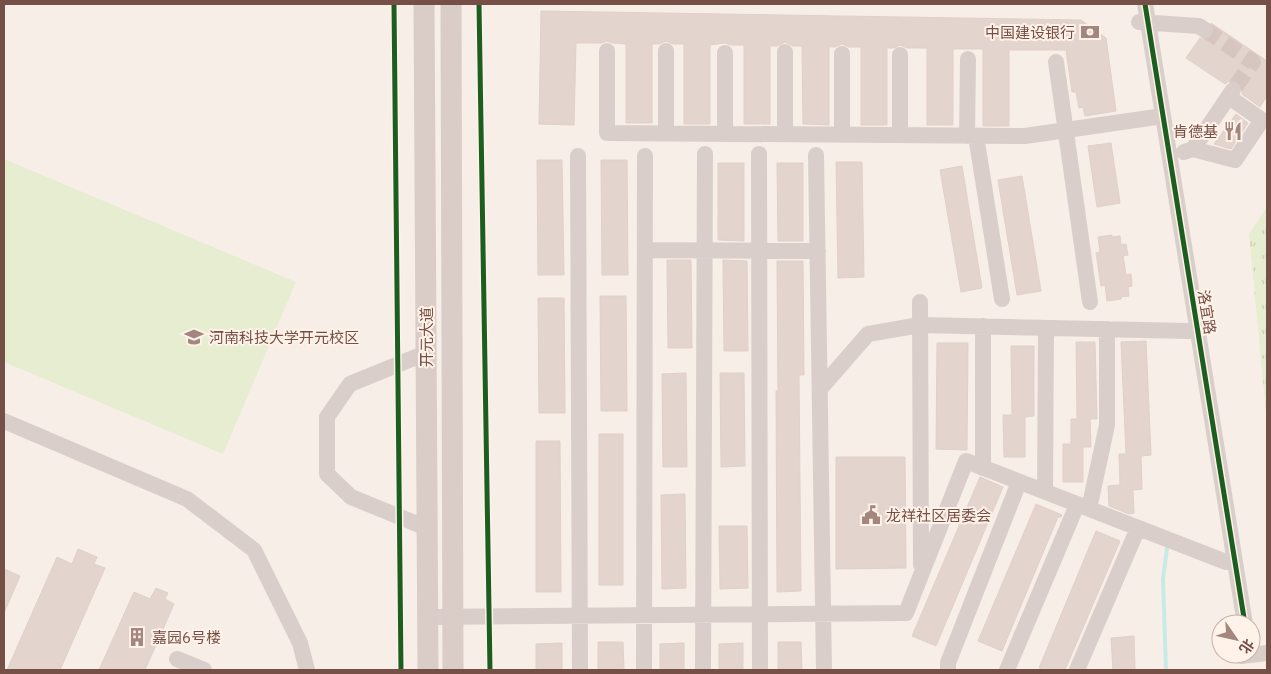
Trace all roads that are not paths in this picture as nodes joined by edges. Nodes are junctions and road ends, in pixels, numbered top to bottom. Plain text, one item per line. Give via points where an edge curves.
1 (424, 4) edge
2 (451, 4) edge
3 (1136, 4) edge
4 (1145, 4) edge
5 (1144, 22) junction
6 (1205, 30) tunnel mouth
7 (607, 51) dead end
8 (666, 51) dead end
9 (784, 52) dead end
10 (725, 53) dead end
11 (842, 54) dead end
12 (900, 55) dead end
13 (968, 59) dead end
14 (1056, 62) dead end
15 (1159, 116) junction
16 (1066, 130) junction
17 (666, 133) junction
18 (725, 134) junction
19 (785, 134) junction
20 (842, 135) junction
21 (900, 135) junction
22 (971, 136) junction
23 (1193, 150) junction
24 (705, 154) dead end
25 (759, 154) dead end
26 (816, 155) dead end
27 (578, 156) dead end
28 (645, 156) dead end
29 (1165, 157) junction
30 (645, 250) junction
31 (705, 251) junction
32 (759, 251) junction
33 (818, 251) junction
34 (1002, 299) dead end
35 (920, 302) dead end
36 (1090, 302) dead end
37 (920, 325) junction
38 (983, 326) junction
39 (1046, 328) junction
40 (1107, 329) junction
41 (1189, 331) junction
42 (426, 353) junction
43 (820, 389) junction
44 (4, 421) edge
45 (984, 468) junction
46 (1019, 482) junction
47 (1045, 492) junction
48 (1083, 507) junction
49 (428, 528) junction
50 (1138, 528) junction
51 (1226, 562) junction
52 (921, 575) junction
53 (760, 614) junction
54 (823, 614) junction
55 (1234, 614) edge
56 (1243, 614) edge
57 (644, 615) junction
58 (703, 615) junction
59 (580, 616) junction
60 (428, 617) junction
61 (452, 617) junction
62 (177, 659) dead end
63 (204, 670) edge
64 (306, 670) edge
65 (428, 670) edge
66 (453, 670) edge
67 (580, 670) edge
68 (644, 670) edge
69 (703, 670) edge
70 (760, 670) edge
71 (824, 670) edge
72 (948, 670) edge
73 (1007, 670) edge
74 (1077, 670) edge

1 - 42 main road, 开元大道
2 - 61 main road, 开元大道
3 - 5 street, 洛宜路
4 - 5 street, 洛宜路
5 - 6 street via 1199,26
5 - 15 street, 洛宜路
7 - 17 street via 607,133
8 - 17 street
9 - 19 street
10 - 18 street
11 - 20 street
12 - 21 street
13 - 22 street
14 - 16 street
15 - 16 street
15 - 29 street, 洛宜路
16 - 22 street via 1025,136
16 - 36 street
17 - 18 street
18 - 19 street
19 - 20 street
20 - 21 street
21 - 22 street
22 - 34 street
23 - 23 street via 1231,94 1262,120 1235,160
23 - 29 street
24 - 31 street
25 - 32 street
26 - 33 street
27 - 59 street
28 - 30 street
29 - 41 street, 洛宜路
29 - 56 street, 洛宜路
30 - 31 street
30 - 57 street
31 - 32 street
31 - 58 street
32 - 33 street
32 - 53 street
33 - 43 street
35 - 37 street
37 - 38 street
37 - 43 street via 868,334
37 - 52 street
38 - 39 street
38 - 45 street
39 - 40 street
39 - 47 street
40 - 41 street
40 - 48 street via 1107,426
41 - 51 street, 洛宜路
42 - 49 main road, 开元大道
42 - 49 street via 350,384 327,416 327,474 351,497
43 - 54 street
44 - 64 street via 187,499 254,550 300,643
45 - 46 street
45 - 52 street via 966,461
46 - 47 street
46 - 72 street
47 - 48 street
48 - 50 street
48 - 73 street
49 - 60 main road, 开元大道
50 - 51 street
50 - 74 street
51 - 55 street, 洛宜路
52 - 54 street via 906,613
53 - 54 street
53 - 58 street
53 - 70 street
54 - 71 street
57 - 58 street
57 - 59 street
57 - 68 street
58 - 69 street
59 - 61 street
59 - 67 street
60 - 61 street
60 - 65 main road, 开元大道
61 - 66 main road, 开元大道
62 - 63 street

